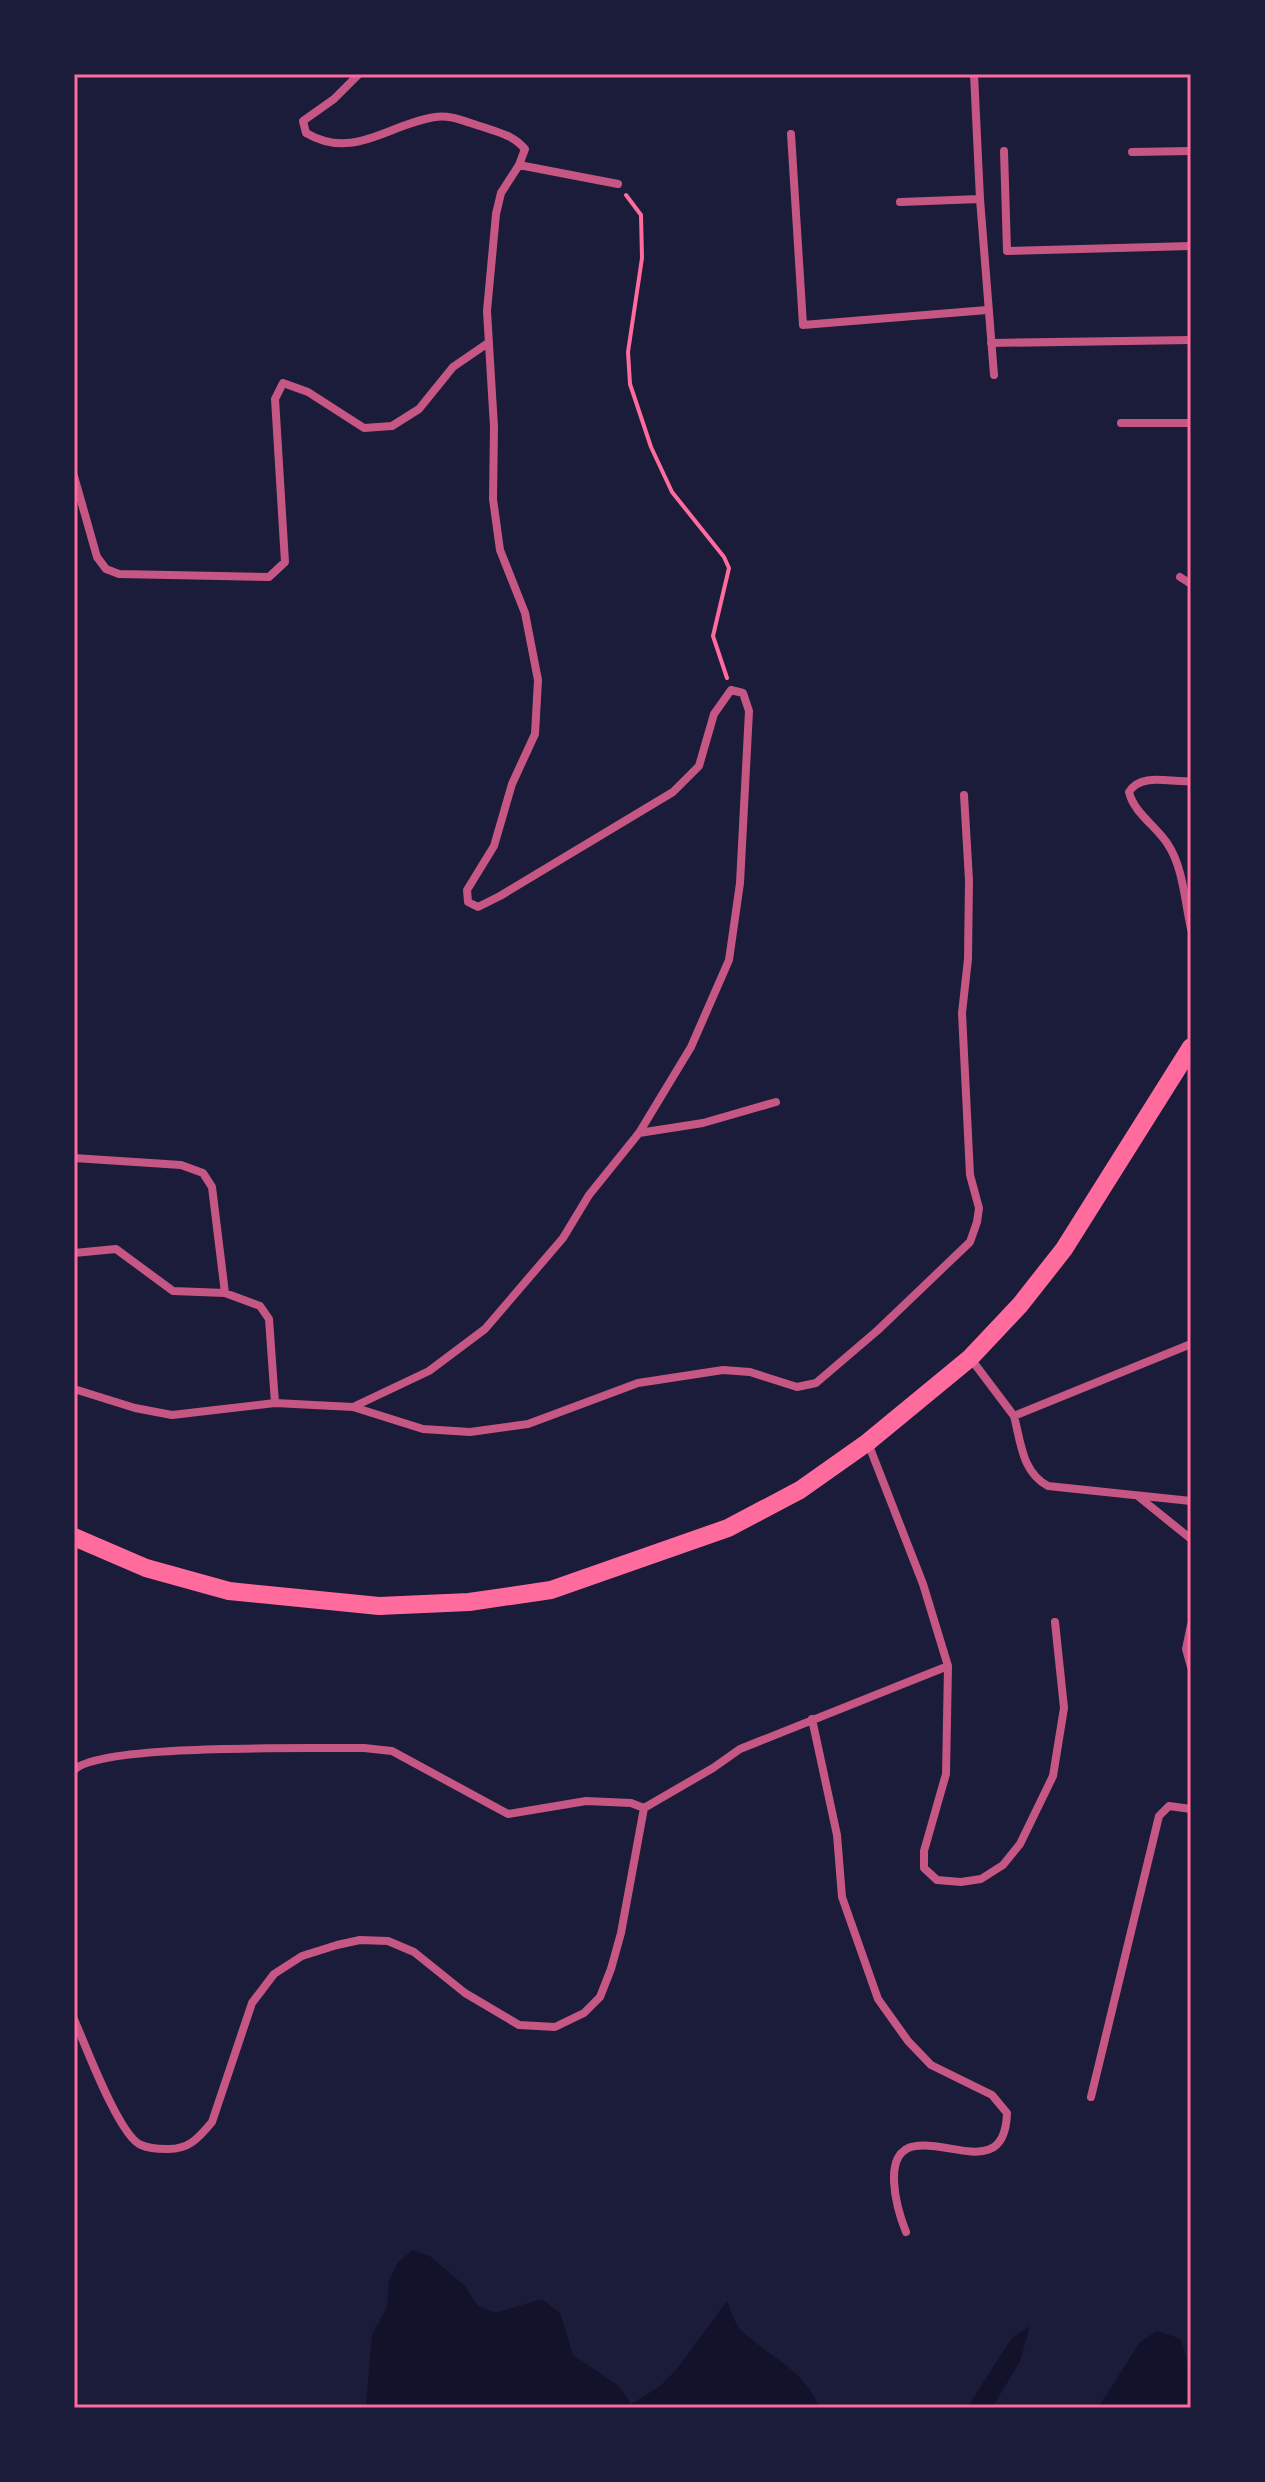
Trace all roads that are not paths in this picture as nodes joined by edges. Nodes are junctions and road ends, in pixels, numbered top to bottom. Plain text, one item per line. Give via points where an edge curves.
1 (359, 74) edge
2 (974, 74) edge
3 (791, 134) dead end
4 (1004, 151) dead end
5 (1191, 151) edge
6 (1132, 152) dead end
7 (519, 165) junction
8 (618, 184) road end
9 (980, 199) junction
10 (900, 202) dead end
11 (1191, 246) edge
12 (987, 310) junction
13 (1191, 340) edge
14 (488, 343) junction
15 (991, 343) junction
16 (994, 375) dead end
17 (1121, 423) dead end
18 (1191, 423) edge
19 (74, 476) edge
20 (1180, 577) dead end
21 (1191, 584) edge
22 (1191, 781) edge
23 (964, 795) dead end
24 (1191, 929) edge
25 (1191, 1047) edge
26 (776, 1102) dead end
27 (639, 1133) junction
28 (74, 1158) edge
29 (74, 1253) edge
30 (225, 1293) junction
31 (1191, 1344) edge
32 (970, 1358) junction
33 (74, 1389) edge
34 (275, 1403) junction
35 (353, 1407) junction
36 (1014, 1416) junction
37 (868, 1442) junction
38 (1139, 1496) junction
39 (1191, 1501) edge
40 (74, 1537) edge
41 (1191, 1539) edge
42 (1055, 1622) dead end
43 (1191, 1625) edge
44 (948, 1666) junction
45 (1191, 1667) edge
46 (812, 1719) junction
47 (74, 1770) edge
48 (644, 1808) junction
49 (1191, 1809) edge
50 (74, 2019) edge
51 (1091, 2097) dead end
52 (906, 2232) dead end

1 - 7 street via 303,121 306,133 349,145 436,116 515,138 525,149
2 - 9 street
3 - 12 street via 803,325
4 - 11 street via 1007,251
5 - 6 street
7 - 8 street
7 - 14 street via 501,193 496,214
9 - 10 street
9 - 12 street
12 - 15 street
13 - 15 street
14 - 19 street via 453,367 419,409 392,426 364,428 308,392 283,383 275,399 285,562 269,577 119,574 106,569 97,557
14 - 27 street via 493,499 500,550 525,613 538,680 535,734 512,784 494,846 467,890 468,902 478,907 500,896 673,792 699,766 714,714 731,690 743,693 749,711 740,883 729,960 691,1047
15 - 16 street
17 - 18 street
20 - 21 street
22 - 24 street via 1142,780 1129,792 1131,803 1175,858
23 - 35 street via 969,880 962,1013 970,1175 979,1208 970,1242 816,1383 797,1387 750,1372 723,1370 638,1383 528,1424 470,1432 423,1429
25 - 32 main road via 1064,1249
26 - 27 street via 703,1123
27 - 35 street via 589,1195 563,1238 485,1329 429,1371
28 - 30 street via 181,1165 203,1173 212,1187
29 - 30 street via 116,1249 173,1291
30 - 34 street via 260,1306 269,1319
31 - 36 street
32 - 36 street
32 - 37 main road
33 - 34 street via 172,1415
34 - 35 street
36 - 38 street via 1027,1468 1036,1480 1048,1486
37 - 40 main road via 800,1490 728,1528 551,1590 469,1602 379,1606 229,1591 146,1568
37 - 44 street via 923,1584
38 - 39 street
38 - 41 street
42 - 44 street via 1064,1708 1053,1776 1020,1844 1003,1865 981,1879 961,1882 937,1880 924,1868 946,1774
43 - 45 street via 1186,1649
44 - 46 street
46 - 48 street via 740,1749
46 - 52 street via 837,1835 842,1897 878,1999 931,2065 992,2095 1007,2113 1004,2135 980,2153 914,2145 902,2152 894,2170 896,2206
47 - 48 street via 102,1758 140,1752 364,1748 392,1751 508,1814 586,1801
48 - 50 street via 621,1933 600,1997 584,2013 555,2027 519,2025 414,1952 388,1941 360,1940 302,1956 274,1974 252,2003 212,2122 183,2149 162,2149 139,2145 122,2126
49 - 51 street via 1169,1806 1159,1816

